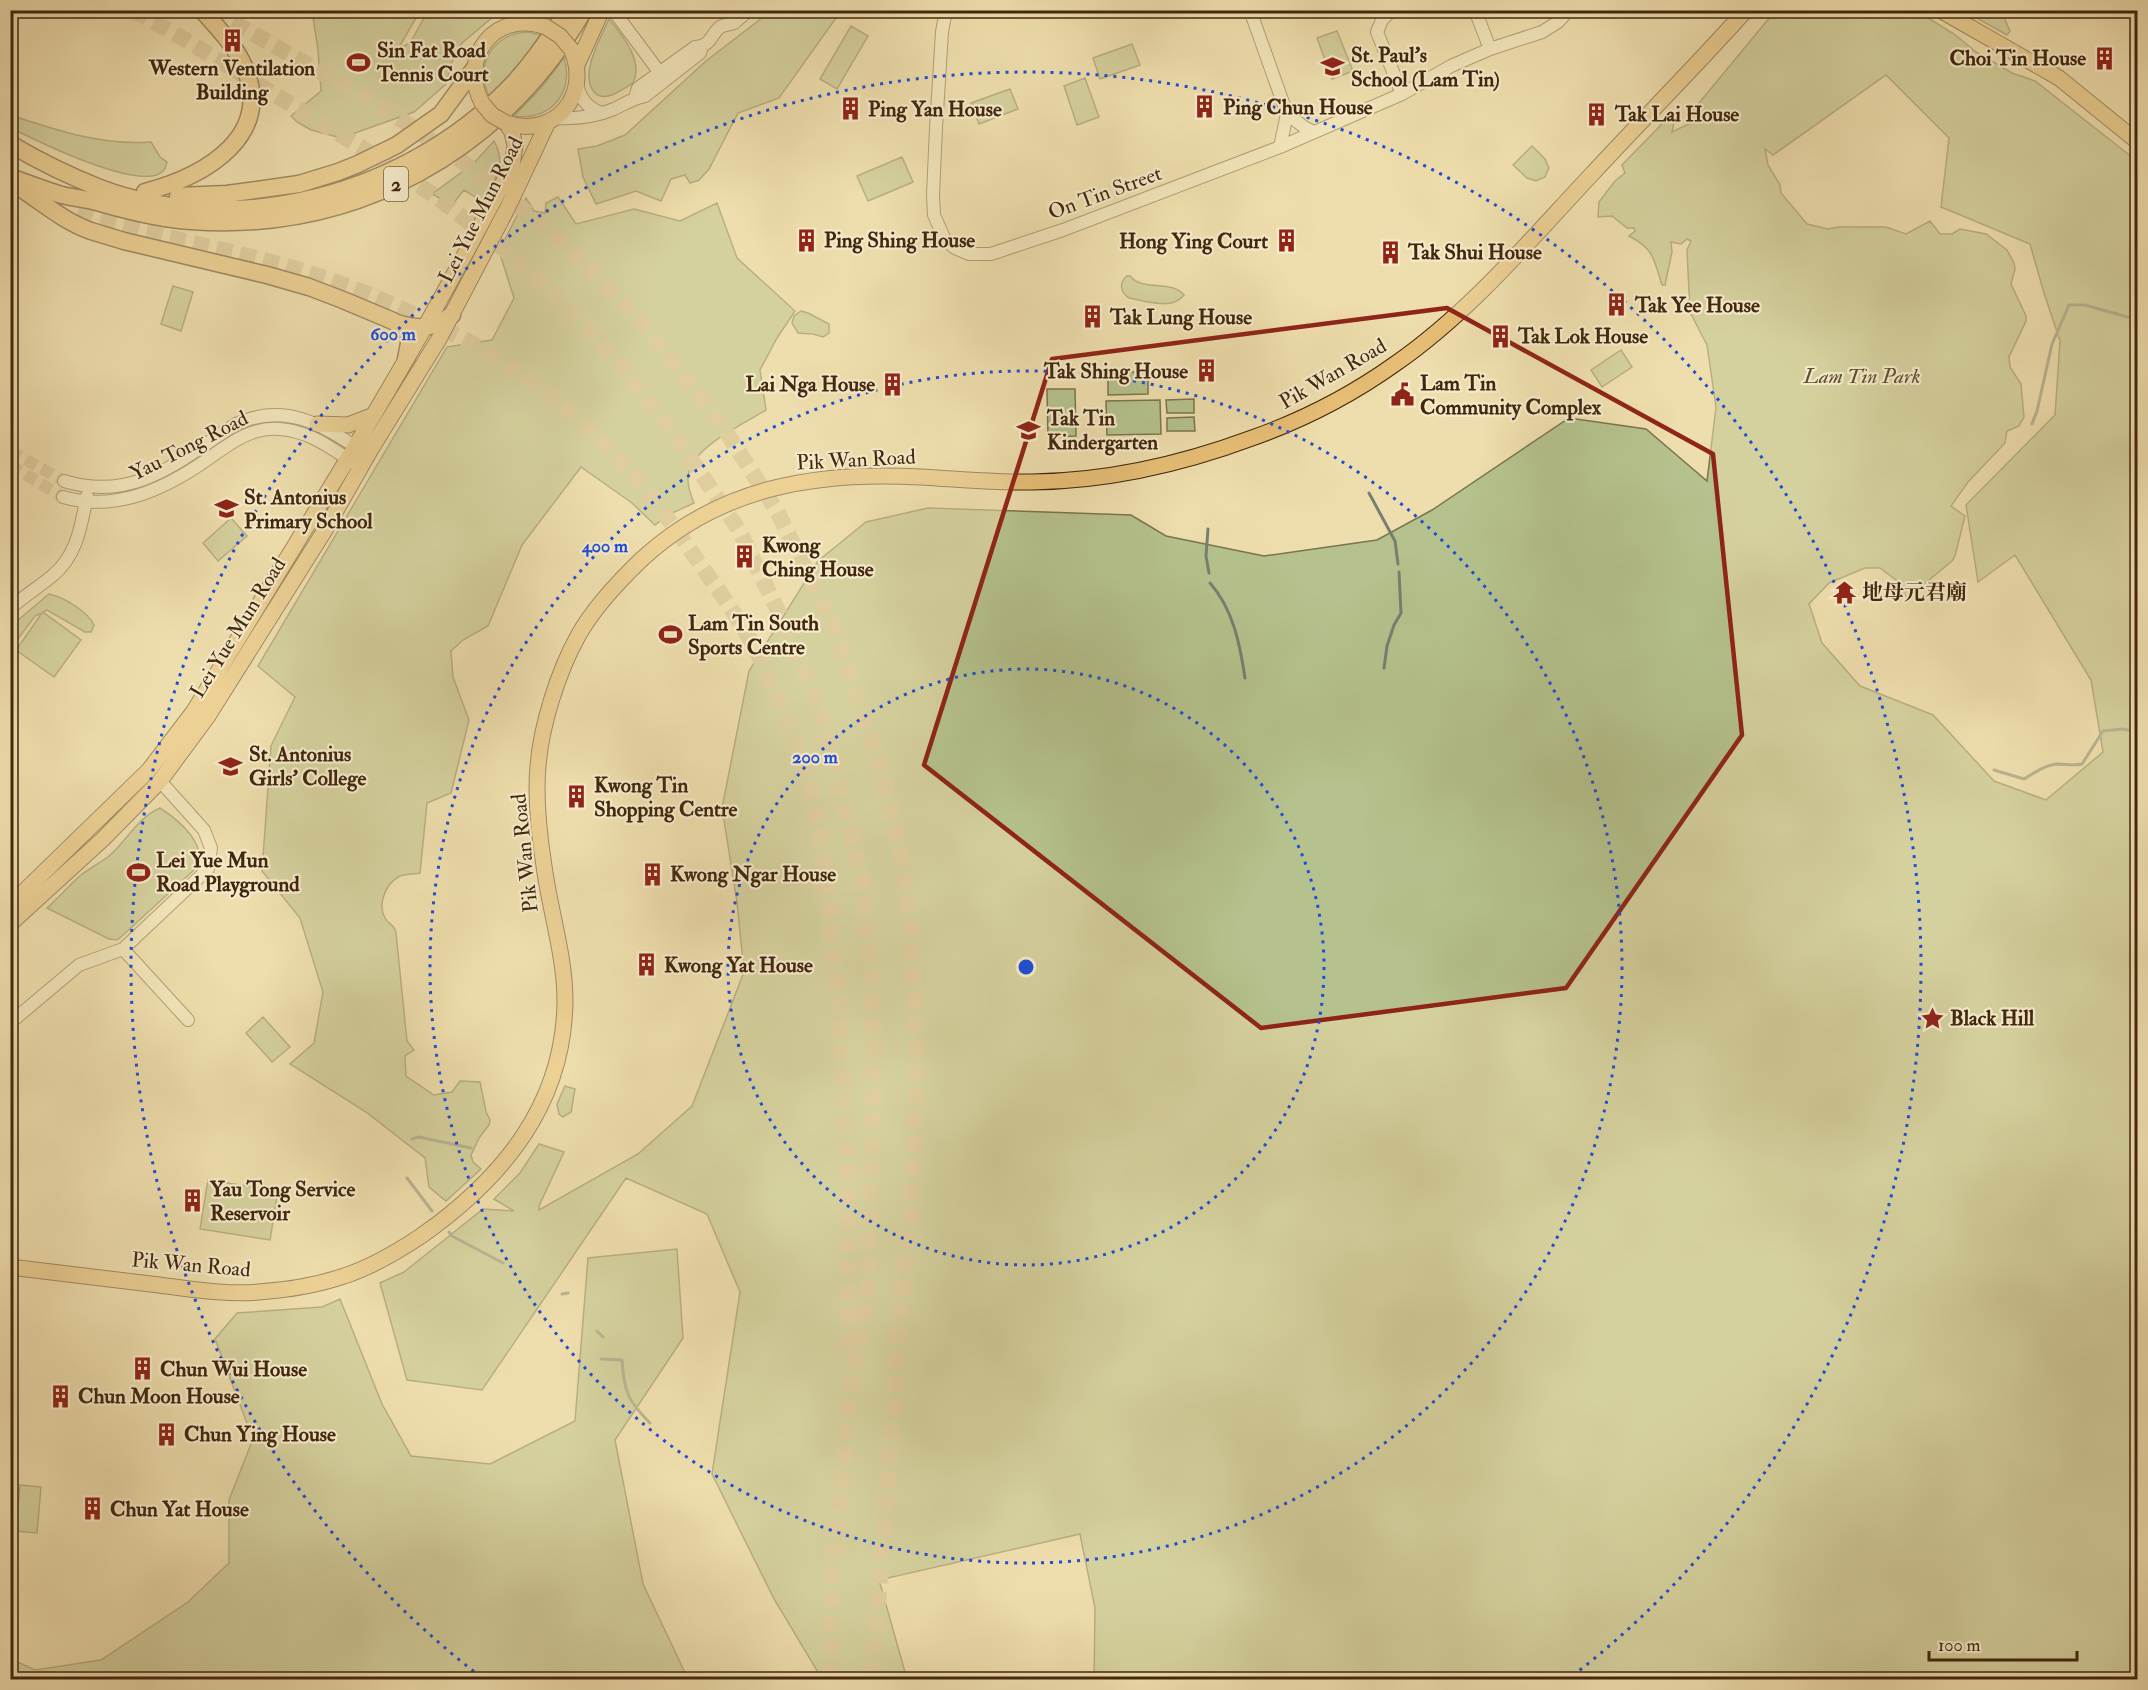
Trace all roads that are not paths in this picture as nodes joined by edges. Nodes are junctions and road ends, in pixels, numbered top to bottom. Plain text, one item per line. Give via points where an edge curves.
1 (202, 10) edge
2 (542, 10) edge
3 (568, 10) edge
4 (584, 10) edge
5 (602, 10) edge
6 (613, 10) edge
7 (749, 10) edge
8 (946, 10) edge
9 (1250, 10) edge
10 (1392, 10) edge
11 (1475, 10) edge
12 (1569, 10) edge
13 (1746, 10) edge
14 (1940, 10) edge
15 (521, 23) junction
16 (1490, 49) junction
17 (577, 65) junction
18 (474, 69) junction
19 (660, 78) junction
20 (578, 82) junction
21 (1402, 94) junction
22 (602, 113) junction
23 (1287, 114) junction
24 (552, 120) junction
25 (506, 123) junction
26 (1314, 132) junction
27 (2138, 142) edge
28 (10, 144) edge
29 (1280, 147) junction
30 (41, 162) junction
31 (10, 179) edge
32 (145, 192) junction
33 (30, 194) junction
34 (77, 213) tunnel mouth
35 (452, 315) junction
36 (393, 321) junction
37 (425, 327) junction
38 (406, 359) junction
39 (374, 415) junction
40 (317, 424) junction
41 (358, 457) junction
42 (64, 481) tunnel mouth
43 (88, 487) junction
44 (63, 497) tunnel mouth
45 (86, 502) junction
46 (10, 609) edge
47 (148, 770) junction
48 (160, 781) junction
49 (10, 905) edge
50 (10, 924) edge
51 (123, 949) junction
52 (188, 1020) dead end
53 (10, 1023) edge
54 (10, 1268) edge

1 - 32 highway via 234,49 250,88 250,109 243,130 221,157 197,173
2 - 15 main road
3 - 30 highway, 2 via 514,82 460,130 389,172 325,195 246,208 167,204 100,188
4 - 31 highway, 2 via 534,82 470,140 418,174 329,209 259,221 188,221 141,214
5 - 17 main road
6 - 19 street
7 - 19 street via 720,39 695,47
8 - 29 street, On Tin Street via 933,195 939,228 955,249 969,254 991,254
9 - 23 street
10 - 21 street via 1377,32
11 - 16 street
12 - 16 street, On Tin Street via 1542,32
13 - 54 main road, Pik Wan Road via 1470,301 1393,366 1318,411 1245,441 1143,469 1064,481 888,475 799,482 727,503 678,529 636,565 583,627 561,675 538,765 543,860 565,1002 552,1077 533,1122 513,1153 446,1219 389,1257 345,1276 257,1293
14 - 27 main road via 2059,78
15 - 17 main road, bridge via 546,27 561,36
15 - 18 main road via 504,27 489,38
16 - 21 street, On Tin Street
17 - 20 main road
18 - 25 main road, bridge via 475,87 482,103
18 - 32 highway via 441,114 397,145 338,172 299,184 227,194 193,197
19 - 22 street via 638,88 635,98
20 - 22 street via 585,102
20 - 24 main road via 572,99
21 - 26 street, On Tin Street
22 - 24 street
23 - 26 street
23 - 29 street
24 - 25 main road via 523,127
24 - 35 main road, Lei Yue Mun Road
25 - 37 main road, Lei Yue Mun Road via 515,146 512,166
26 - 29 street, On Tin Street
28 - 30 highway, 2
30 - 32 highway via 110,186
31 - 33 highway
33 - 34 highway
33 - 36 highway via 73,225 300,284
35 - 37 highway via 439,325
35 - 41 main road, Lei Yue Mun Road
36 - 37 highway
36 - 38 highway via 410,338
37 - 38 main road, Lei Yue Mun Road
38 - 39 main road, Lei Yue Mun Road
39 - 40 main road via 348,425
39 - 41 main road, Lei Yue Mun Road
40 - 41 street, Yau Tong Road
40 - 43 street, Yau Tong Road via 281,415 247,419 150,478 120,486
41 - 45 street, Yau Tong Road via 297,432 261,430 243,435 184,475 152,491 117,501
41 - 47 main road, Lei Yue Mun Road via 194,711
41 - 48 main road, Lei Yue Mun Road via 325,531 208,716
42 - 43 street, Yau Tong Road
43 - 45 street
44 - 45 street, Yau Tong Road
45 - 46 street via 69,557 56,573
47 - 48 main road
47 - 49 main road, Lei Yue Mun Road
48 - 50 main road, Lei Yue Mun Road
48 - 51 street via 204,830 211,848 210,863 204,874
51 - 52 street
51 - 53 street via 79,965

